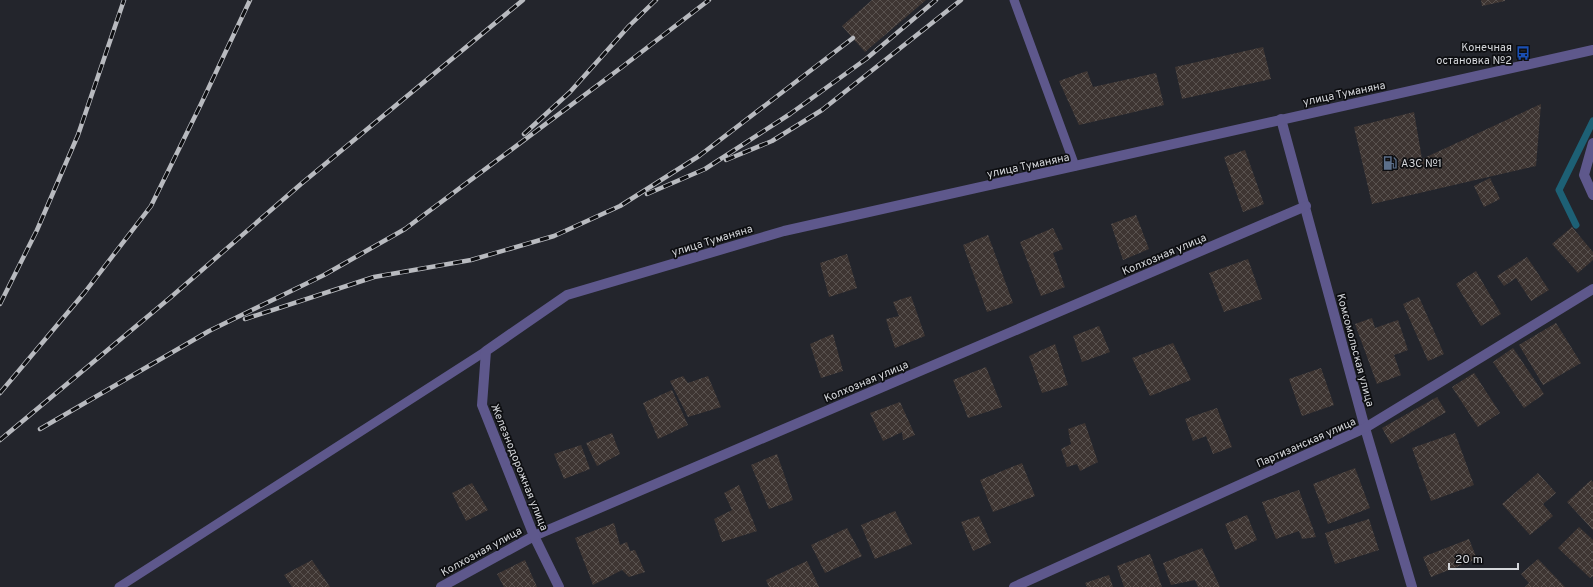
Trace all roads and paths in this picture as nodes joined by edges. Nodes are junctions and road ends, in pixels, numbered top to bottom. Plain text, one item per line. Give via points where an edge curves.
1 (1014, 0) edge
2 (1593, 50) edge
3 (1281, 118) junction
4 (1593, 143) edge
5 (1075, 166) junction
6 (1593, 195) edge
7 (1306, 206) junction
8 (1593, 289) edge
9 (486, 351) junction
10 (1365, 428) junction
11 (534, 536) junction
12 (119, 587) edge
13 (441, 587) edge
14 (559, 587) edge
15 (1014, 587) edge
16 (1412, 587) edge

1 - 5 lane
2 - 3 street, улица Туманяна
3 - 5 street, улица Туманяна
3 - 7 street, Комсомольская улица
4 - 6 street via 1584,175
5 - 9 street, улица Туманяна via 784,231 567,295
7 - 10 street, Комсомольская улица
7 - 11 street, Колхозная улица
8 - 10 street, Партизанская улица
9 - 11 street, Железнодорожная улица via 482,405
9 - 12 lane
10 - 15 street, Партизанская улица
10 - 16 street, Комсомольская улица
11 - 13 street, Колхозная улица
11 - 14 street, Железнодорожная улица

